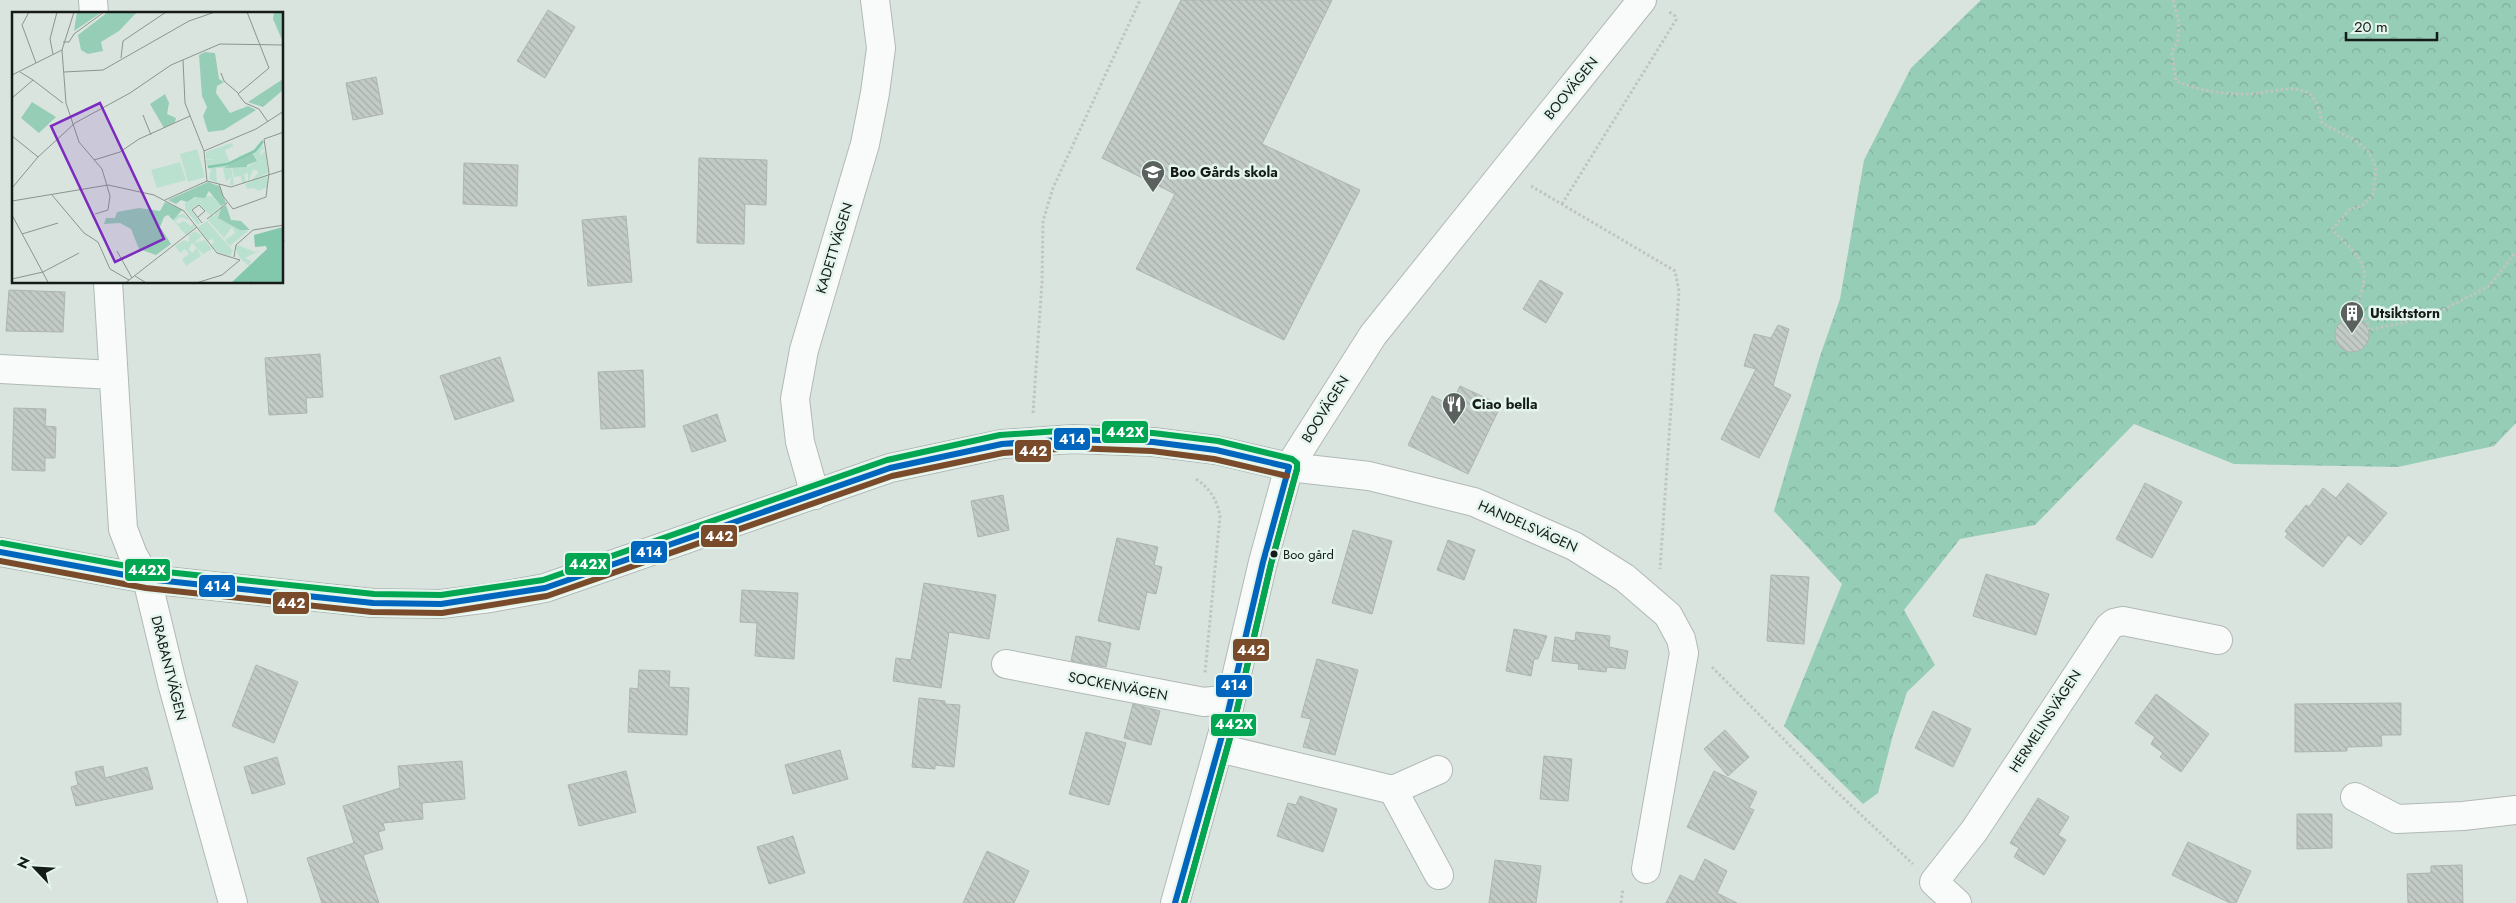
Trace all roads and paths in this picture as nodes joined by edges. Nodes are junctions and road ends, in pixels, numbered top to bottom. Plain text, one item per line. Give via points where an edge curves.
1 (875, 0) edge
2 (1140, 0) edge
3 (2173, 0) edge
4 (1653, 4) edge
5 (1505, 170) junction
6 (1562, 204) junction
7 (2516, 252) edge
8 (108, 284) edge
9 (0, 369) edge
10 (113, 375) junction
11 (1033, 416) dead end
12 (1289, 467) junction
13 (814, 495) junction
14 (0, 552) edge
15 (1660, 572) dead end
16 (147, 579) junction
17 (2218, 640) dead end
18 (1006, 664) dead end
19 (1711, 665) dead end
20 (1231, 700) junction
21 (1219, 748) junction
22 (1438, 770) dead end
23 (1393, 790) junction
24 (2355, 797) dead end
25 (2516, 810) edge
26 (1646, 869) dead end
27 (1439, 875) dead end
28 (1934, 882) junction
29 (1624, 884) dead end
30 (233, 903) edge
31 (1175, 903) edge
32 (1620, 903) edge
33 (1957, 903) edge

1 - 13 street, KADETTVÄGEN via 881,48 876,93 865,144 804,350 795,400 800,442
2 - 11 path via 1052,188 1043,221
3 - 7 path via 2179,24 2178,40 2172,52 2176,81 2192,88 2243,94 2293,89 2309,93 2318,105 2322,123 2356,141 2369,152 2376,168 2373,195 2362,206 2350,209 2332,230 2358,254 2365,276 2354,310 2367,320 2369,330 2429,317 2489,286
4 - 5 street, BOOVÄGEN
4 - 6 path via 1675,16 1676,20
5 - 6 path
5 - 12 street, BOOVÄGEN via 1373,335
6 - 15 path via 1674,271 1679,291
8 - 10 street, DRABANTVÄGEN
9 - 10 street
10 - 16 street, DRABANTVÄGEN via 123,529
12 - 13 street via 1179,445 1073,439 1002,444 944,455 890,468
12 - 20 street
12 - 26 street, HANDELSVÄGEN via 1369,476 1474,502 1574,546 1625,578 1668,615 1681,639 1684,653
13 - 16 street via 545,588 490,598 441,604 373,603
14 - 16 street
16 - 30 street, DRABANTVÄGEN via 172,683
17 - 28 street, HERMELINSVÄGEN via 2123,621 2114,623 2100,638 1974,830
18 - 20 street, SOCKENVÄGEN via 1204,702
19 - 28 path via 1821,777
20 - 21 street
21 - 23 street
21 - 31 street
22 - 23 street
23 - 27 street
24 - 25 street via 2397,819
28 - 33 street
29 - 32 path

